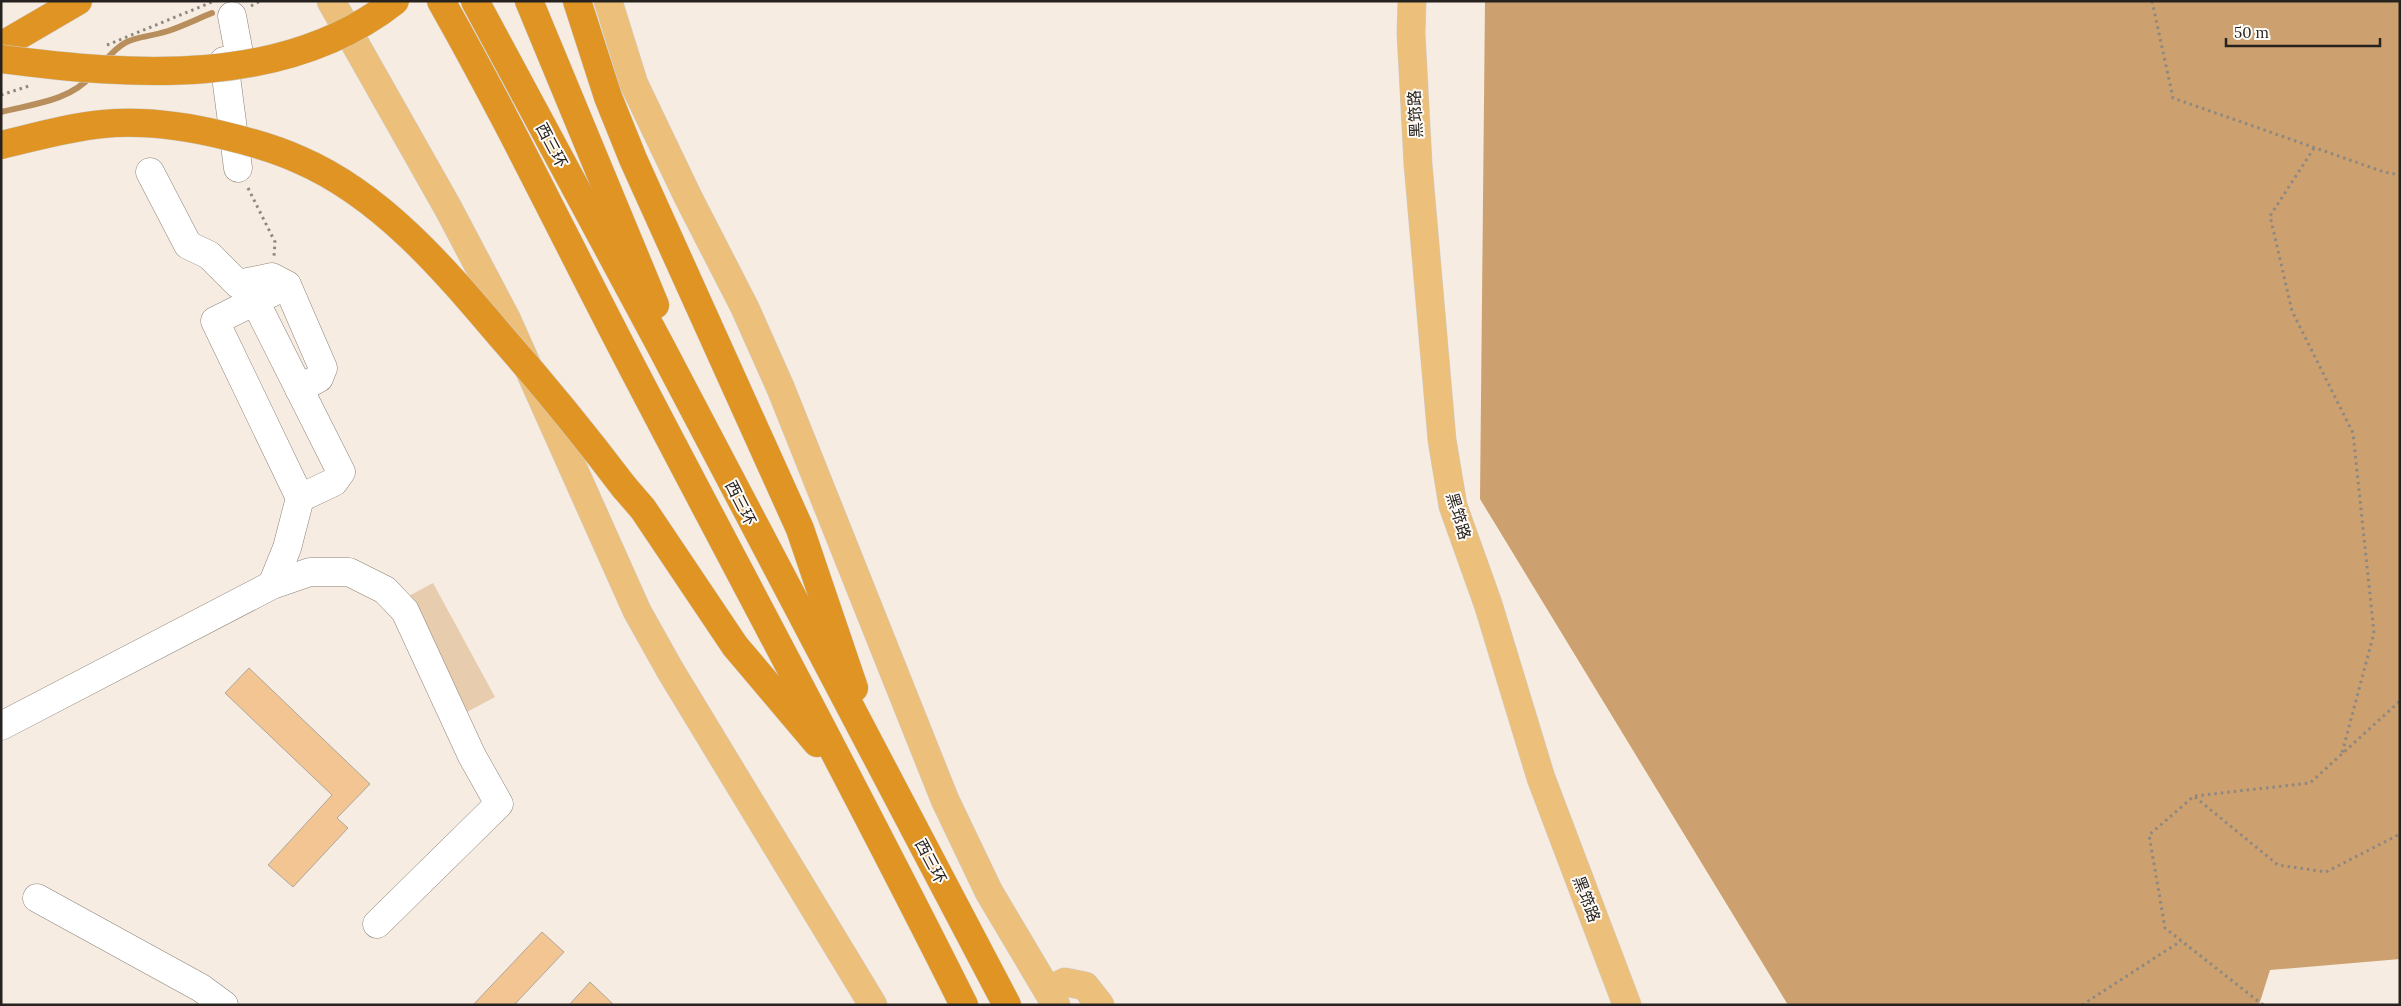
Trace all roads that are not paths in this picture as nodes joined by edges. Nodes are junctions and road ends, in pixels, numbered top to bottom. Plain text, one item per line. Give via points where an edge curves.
1 (78, 1) edge
2 (331, 1) edge
3 (395, 1) edge
4 (441, 1) edge
5 (475, 1) edge
6 (529, 1) edge
7 (577, 1) edge
8 (608, 1) edge
9 (1412, 1) edge
10 (232, 16) dead end
11 (1, 46) edge
12 (1, 59) edge
13 (1, 145) edge
14 (238, 168) road end
15 (150, 172) dead end
16 (279, 281) junction
17 (255, 301) junction
18 (299, 389) junction
19 (706, 434) junction
20 (300, 498) junction
21 (272, 585) junction
22 (1, 726) edge
23 (881, 767) junction
24 (850, 782) junction
25 (37, 898) dead end
26 (377, 924) dead end
27 (195, 996) edge
28 (1052, 997) edge
29 (224, 1005) edge
30 (873, 1005) edge
31 (964, 1005) edge
32 (1007, 1005) edge
33 (1100, 1005) edge
34 (1627, 1005) edge

1 - 11 highway
2 - 30 main road via 506,318 637,611
3 - 12 highway, bridge via 373,17 324,43 302,52 255,62 209,68 137,70 67,67
4 - 24 highway, 西三环
5 - 19 highway, 西三环
6 - 19 highway via 620,216
7 - 23 highway via 603,81 665,232 800,529
8 - 28 main road via 634,84 781,388 945,800 989,892
9 - 34 main road, 黑筇路 via 1419,174 1442,440 1453,506 1488,604 1541,778
10 - 14 street via 240,58 224,60
13 - 24 highway, bridge via 104,124 149,123 198,129 253,143 300,160 346,185 393,222 440,266 571,416 643,509 734,646
15 - 16 street via 188,245 209,255 238,284
16 - 17 street
16 - 18 street via 323,368 319,378
17 - 18 street
17 - 20 street via 214,321
18 - 20 street via 341,472 334,482
19 - 23 highway, 西三环
20 - 21 street via 287,548
21 - 22 street
21 - 26 street via 310,572 349,572 385,590 405,610 472,756 499,804
23 - 32 highway, 西三环
24 - 31 highway, 西三环
25 - 27 street
27 - 29 street
28 - 33 main road via 1065,982 1085,986

